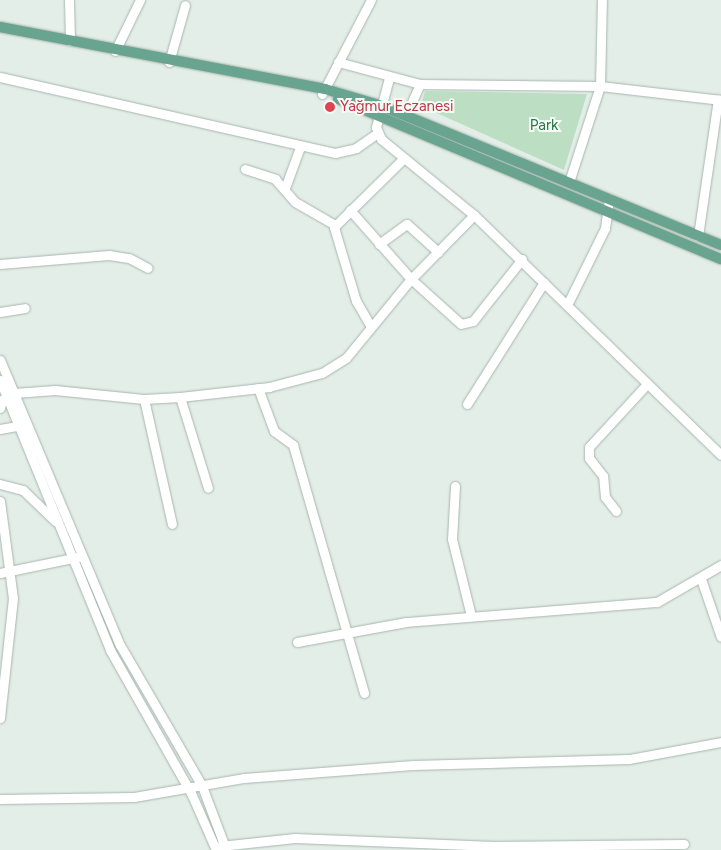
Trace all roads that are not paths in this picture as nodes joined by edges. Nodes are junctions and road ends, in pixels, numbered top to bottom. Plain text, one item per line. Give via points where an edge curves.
1 (69, 0) edge
2 (140, 0) edge
3 (371, 0) edge
4 (602, 0) edge
5 (184, 5) dead end
6 (0, 27) edge
7 (70, 41) junction
8 (115, 51) junction
9 (169, 62) junction
10 (338, 62) junction
11 (0, 77) edge
12 (389, 78) junction
13 (420, 84) junction
14 (600, 86) junction
15 (324, 91) junction
16 (719, 100) edge
17 (381, 110) junction
18 (406, 113) junction
19 (376, 134) junction
20 (300, 147) junction
21 (402, 160) junction
22 (245, 169) dead end
23 (569, 182) junction
24 (284, 188) junction
25 (608, 198) junction
26 (350, 210) junction
27 (606, 211) junction
28 (474, 215) junction
29 (335, 225) junction
30 (698, 236) junction
31 (379, 244) junction
32 (721, 245) edge
33 (438, 252) junction
34 (522, 259) junction
35 (721, 259) edge
36 (0, 264) edge
37 (148, 268) dead end
38 (411, 279) junction
39 (544, 282) junction
40 (567, 305) junction
41 (25, 308) dead end
42 (0, 312) edge
43 (370, 325) junction
44 (0, 360) edge
45 (0, 380) edge
46 (647, 384) junction
47 (258, 388) junction
48 (10, 395) junction
49 (180, 397) junction
50 (144, 399) junction
51 (467, 404) dead end
52 (0, 408) edge
53 (23, 425) junction
54 (0, 429) edge
55 (721, 455) edge
56 (0, 484) edge
57 (455, 486) dead end
58 (208, 488) dead end
59 (0, 501) edge
60 (616, 510) dead end
61 (172, 524) dead end
62 (59, 525) junction
63 (83, 556) junction
64 (73, 559) junction
65 (721, 565) edge
66 (12, 572) junction
67 (0, 573) edge
68 (701, 580) junction
69 (471, 616) junction
70 (347, 630) junction
71 (721, 637) edge
72 (297, 642) dead end
73 (364, 692) dead end
74 (0, 718) edge
75 (721, 742) edge
76 (202, 786) junction
77 (189, 789) junction
78 (0, 799) edge
79 (684, 844) dead end
80 (215, 848) edge
81 (226, 848) edge

1 - 7 street
2 - 8 street
3 - 10 street
4 - 14 street
5 - 9 street
6 - 7 main road
7 - 8 main road
8 - 9 main road
9 - 15 main road
10 - 12 street
10 - 15 street
11 - 20 street
12 - 13 street
12 - 17 street
13 - 14 street
13 - 18 street
14 - 16 street
14 - 23 street
15 - 17 main road
16 - 30 street
17 - 18 main road
17 - 19 street
17 - 27 main road
18 - 23 main road
19 - 20 street via 347,152
19 - 21 street
20 - 24 street
21 - 26 street
21 - 28 street
22 - 24 street via 275,179
23 - 25 main road
24 - 29 street via 295,202
25 - 27 street
25 - 30 main road
26 - 29 street
26 - 31 street
27 - 35 main road
27 - 40 street via 596,250
28 - 33 street
28 - 34 street
29 - 43 street via 356,301
30 - 32 main road
31 - 33 street via 407,224
31 - 38 street
33 - 38 street
34 - 38 street via 467,325 457,322
34 - 39 street
36 - 37 street via 109,255 129,258
38 - 43 street
39 - 40 street
39 - 51 street
40 - 46 street
41 - 42 street
43 - 47 street via 336,367
44 - 48 street
45 - 48 street
46 - 55 street
46 - 60 street via 589,447 589,458 603,476 605,497
47 - 49 street
47 - 70 street via 274,432 294,445
48 - 50 street via 56,390
48 - 52 street
48 - 53 street
49 - 50 street
49 - 58 street
50 - 61 street
53 - 54 street
53 - 62 street
53 - 63 street
56 - 62 street via 24,490
57 - 69 street via 452,539
59 - 66 street
62 - 64 street
63 - 64 street
63 - 76 street via 139,685
64 - 66 street
64 - 77 street via 130,690
65 - 68 street
66 - 67 street
66 - 74 street via 11,637
68 - 69 street via 657,602
68 - 71 street
69 - 70 street
70 - 72 street
70 - 73 street
75 - 76 street via 682,753 630,758 413,765 244,778
76 - 77 street
76 - 81 street
77 - 78 street via 134,797
77 - 80 street
79 - 81 street via 475,846 295,838
80 - 81 street

